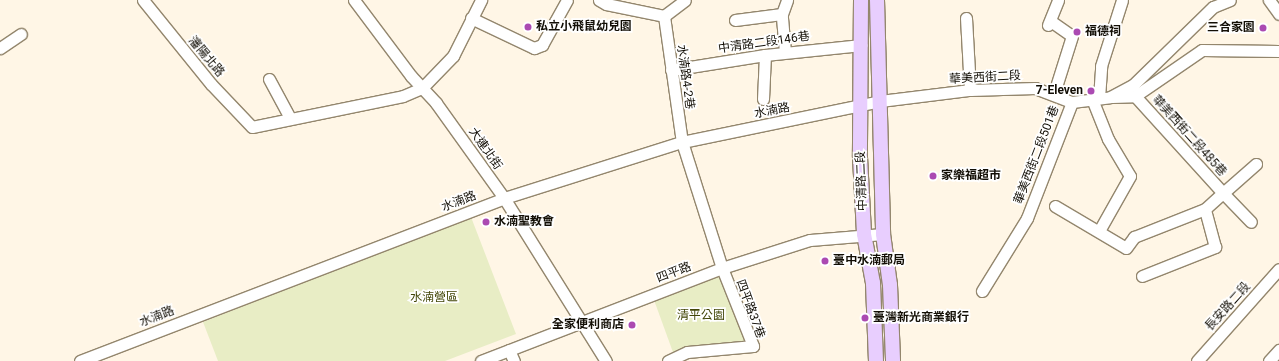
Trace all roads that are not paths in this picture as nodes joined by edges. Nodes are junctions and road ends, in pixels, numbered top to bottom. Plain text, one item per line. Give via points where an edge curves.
1 (142, 0) edge
2 (354, 0) edge
3 (481, 0) edge
4 (567, 0) edge
5 (599, 0) edge
6 (685, 0) edge
7 (787, 0) edge
8 (861, 0) edge
9 (877, 0) edge
10 (1058, 0) edge
11 (1122, 0) edge
12 (1230, 0) edge
13 (1269, 0) edge
14 (782, 14) junction
15 (1279, 14) edge
16 (664, 16) junction
17 (471, 18) junction
18 (966, 18) dead end
19 (735, 20) dead end
20 (21, 34) dead end
21 (860, 45) junction
22 (0, 48) edge
23 (1279, 51) edge
24 (785, 52) junction
25 (765, 55) junction
26 (671, 70) junction
27 (269, 78) dead end
28 (422, 88) junction
29 (970, 90) junction
30 (1054, 93) junction
31 (1135, 96) junction
32 (1110, 97) junction
33 (1095, 98) junction
34 (763, 99) dead end
35 (880, 101) junction
36 (1072, 102) junction
37 (860, 107) junction
38 (290, 118) junction
39 (682, 142) junction
40 (1256, 164) dead end
41 (1223, 193) junction
42 (504, 198) junction
43 (1055, 206) dead end
44 (1205, 209) junction
45 (1250, 222) dead end
46 (1099, 232) junction
47 (864, 234) junction
48 (883, 234) junction
49 (722, 268) junction
50 (1279, 269) edge
51 (1142, 276) dead end
52 (982, 291) dead end
53 (583, 322) junction
54 (509, 350) junction
55 (1279, 350) edge
56 (1204, 359) edge
57 (80, 361) edge
58 (481, 361) edge
59 (514, 361) edge
60 (606, 361) edge
61 (668, 361) edge
62 (876, 361) edge
63 (893, 361) edge
64 (1269, 361) edge

1 - 38 street, 瀋陽北路 via 211,84 252,127
2 - 28 street, 大連北街
3 - 17 street
4 - 17 street via 542,45 534,48
5 - 16 street via 606,4
6 - 16 street
7 - 14 street
8 - 21 main road, 中清路二段
9 - 35 main road, 中清路二段
10 - 30 street via 1050,23 1072,36
11 - 33 street
12 - 32 street via 1213,7 1133,85
13 - 15 street
14 - 19 street
14 - 24 street
16 - 26 street, 水湳路4-2巷
17 - 28 street via 453,56
18 - 29 street
20 - 22 street
21 - 24 street, 中清路二段146巷
21 - 37 main road, 中清路二段
23 - 31 street via 1202,50
24 - 25 street, 中清路二段146巷
25 - 26 street, 中清路二段146巷
25 - 34 street
26 - 39 street, 水湳路4-2巷
27 - 38 street
28 - 38 street via 403,96
28 - 42 street, 大連北街
29 - 30 street, 華美西街二段 via 1035,88
29 - 35 street, 華美西街二段
30 - 36 street, 華美西街二段
31 - 32 street
31 - 41 street, 華美西街二段485巷
32 - 33 street
33 - 36 street
33 - 46 street via 1108,140 1130,176
35 - 37 street, 華美西街二段
35 - 48 main road, 中清路二段
36 - 52 street, 華美西街二段501巷 via 1027,218
37 - 39 street, 水湳路
37 - 47 main road, 中清路二段
39 - 42 street, 水湳路
39 - 49 street, 水湳路4-2巷
40 - 41 street, 華美西街二段485巷
41 - 44 street, 華美西街二段485巷
41 - 45 street, 華美西街二段485巷
42 - 53 street, 大連北街
42 - 57 street, 水湳路
43 - 46 street, 華美西街二段485巷
44 - 46 street, 華美西街二段485巷 via 1134,236 1126,248
44 - 51 street via 1215,247
47 - 48 street, 四平路
47 - 49 street, 四平路 via 810,240
47 - 62 main road, 中清路二段 via 873,283
48 - 63 main road, 中清路二段 via 890,285
49 - 53 street, 四平路
49 - 61 street, 四平路37巷 via 753,346 687,352
50 - 56 street, 長安路二段
53 - 54 street, 四平路
53 - 60 street
54 - 58 street, 四平路
54 - 59 street
55 - 64 street

